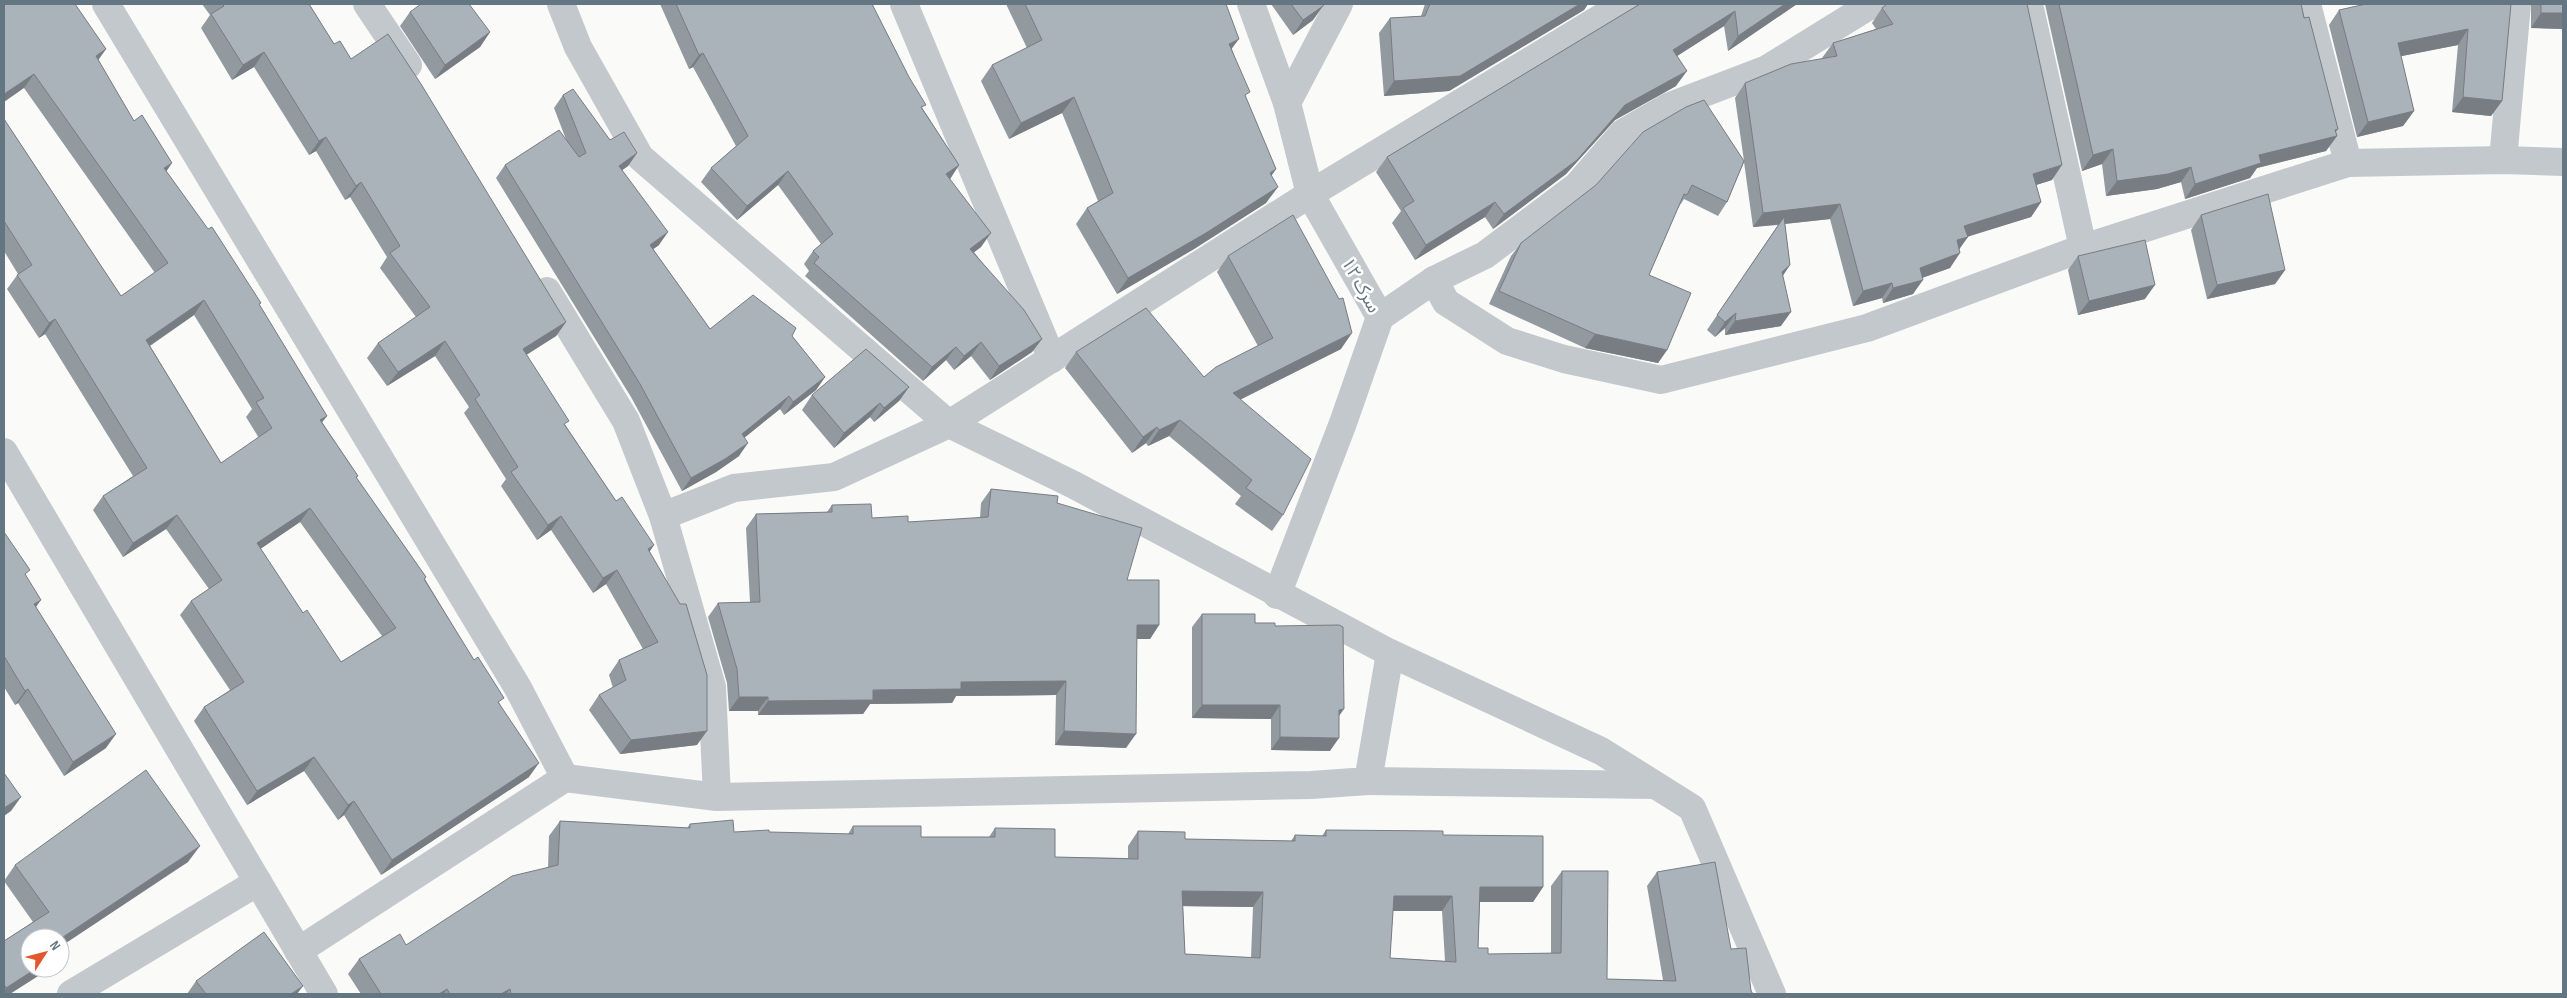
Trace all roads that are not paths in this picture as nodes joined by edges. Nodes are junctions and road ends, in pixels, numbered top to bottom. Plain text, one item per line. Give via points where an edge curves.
1 (106, 4) edge
2 (367, 4) edge
3 (561, 4) edge
4 (904, 4) edge
5 (1251, 4) edge
6 (1339, 4) edge
7 (1624, 4) edge
8 (1872, 4) edge
9 (2030, 4) edge
10 (2307, 4) edge
11 (2517, 4) edge
12 (424, 90) edge
13 (1287, 103) junction
14 (2503, 160) junction
15 (2563, 162) edge
16 (2348, 163) junction
17 (1310, 194) junction
18 (2083, 248) junction
19 (533, 268) edge
20 (1434, 280) junction
21 (1380, 317) junction
22 (1052, 360) junction
23 (949, 424) junction
24 (4, 452) edge
25 (663, 516) junction
26 (1277, 595) junction
27 (1390, 653) junction
28 (565, 778) junction
29 (1368, 781) junction
30 (1654, 785) junction
31 (717, 797) junction
32 (258, 882) junction
33 (298, 951) junction
34 (71, 994) edge
35 (324, 994) edge
36 (1772, 994) edge

1 - 28 street via 518,688
2 - 12 street
3 - 23 street via 578,47 640,156
4 - 22 street
5 - 13 street, سرک ۱۲
6 - 13 street
7 - 17 street
8 - 20 street via 1767,69 1670,106 1623,133 1577,186 1485,255
9 - 18 street
10 - 16 street
11 - 14 street
13 - 17 street, سرک ۱۲
14 - 15 street
14 - 16 street
16 - 18 street
17 - 21 street, سرک ۱۲
17 - 22 street
18 - 20 street via 1867,328 1662,380 1564,359 1507,341 1446,302
19 - 25 street via 626,422
20 - 21 street
21 - 26 street, سرک ۱۲
22 - 23 street
23 - 25 street via 834,478 734,488
23 - 26 street via 1074,485
24 - 32 street
25 - 31 street via 712,687
26 - 27 street
27 - 29 street
27 - 30 street via 1601,751
28 - 31 street
28 - 33 street
29 - 30 street
29 - 31 street
30 - 36 street via 1692,808
32 - 33 street
32 - 34 street
33 - 35 street

